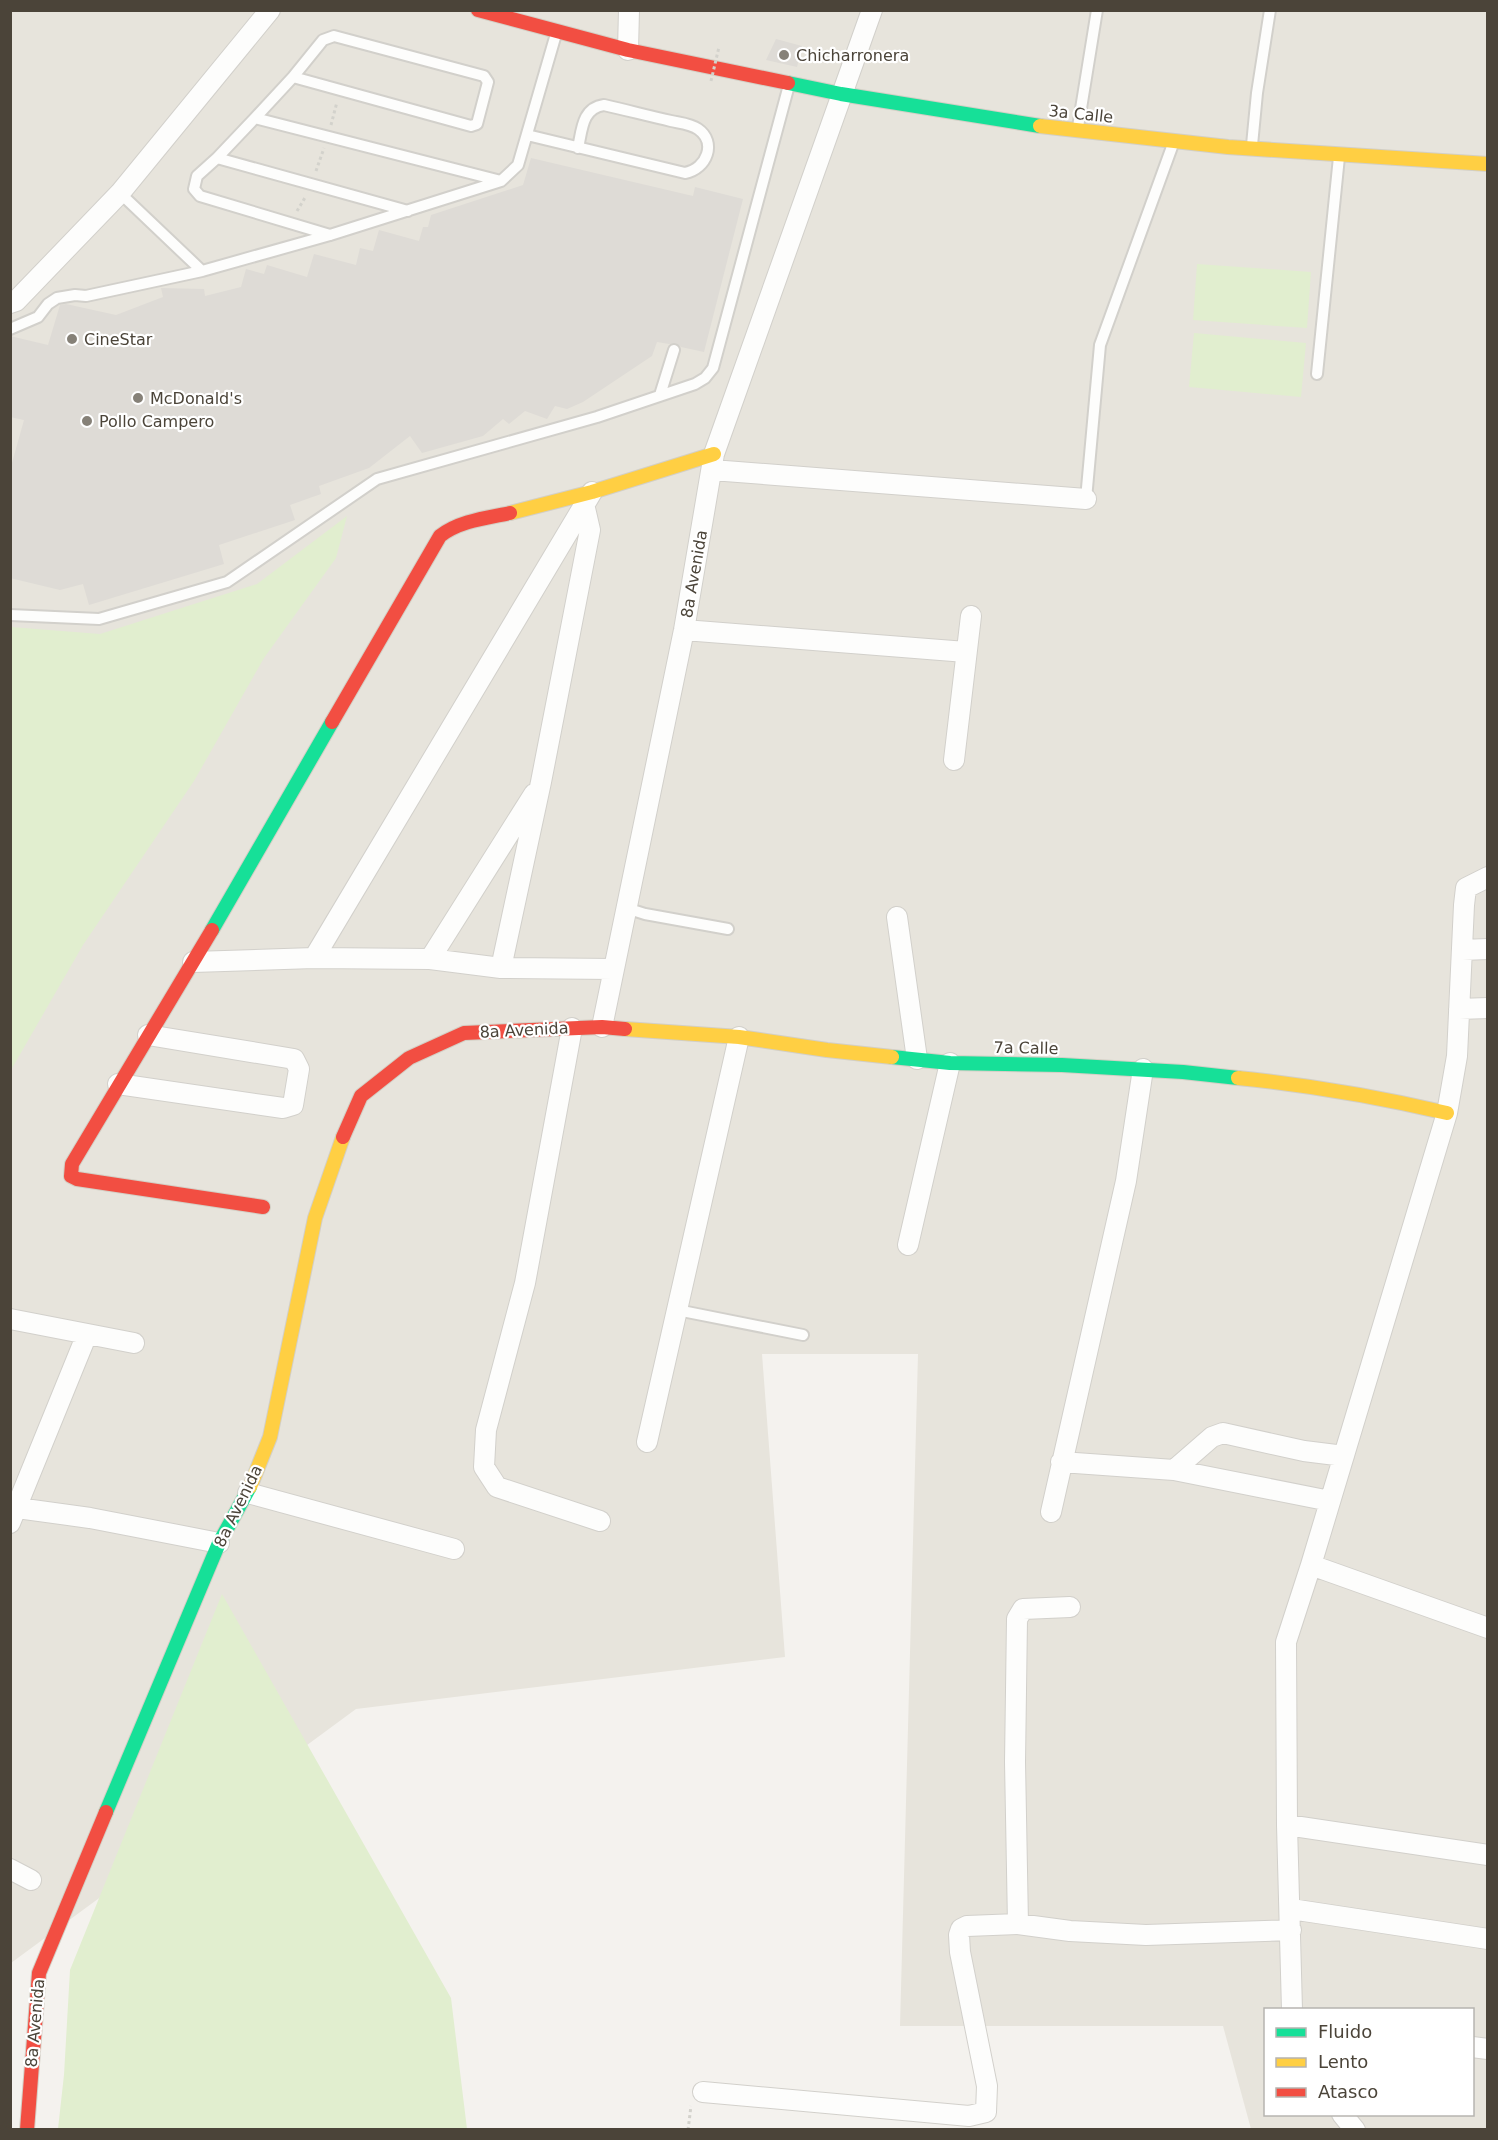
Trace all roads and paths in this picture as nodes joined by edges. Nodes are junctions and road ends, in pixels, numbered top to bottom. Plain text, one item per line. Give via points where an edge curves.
1 (270, 10) edge
2 (478, 10) edge
3 (629, 10) edge
4 (872, 10) edge
5 (1097, 10) edge
6 (1270, 10) edge
7 (557, 32) junction
8 (719, 47) dead end
9 (628, 50) junction
10 (293, 77) junction
11 (711, 81) dead end
12 (789, 83) junction
13 (841, 94) junction
14 (255, 118) junction
15 (1077, 130) junction
16 (527, 135) junction
17 (1175, 141) junction
18 (578, 148) junction
19 (1251, 148) junction
20 (1339, 154) junction
21 (217, 158) junction
22 (1488, 164) edge
23 (501, 181) junction
24 (120, 193) junction
25 (408, 211) junction
26 (330, 235) junction
27 (202, 271) junction
28 (10, 303) edge
29 (10, 329) edge
30 (674, 350) dead end
31 (1317, 374) dead end
32 (660, 395) junction
33 (713, 462) junction
34 (588, 498) junction
35 (1086, 499) joint
36 (10, 615) edge
37 (970, 616) dead end
38 (684, 630) junction
39 (966, 652) junction
40 (954, 760) dead end
41 (541, 782) junction
42 (506, 838) junction
43 (528, 845) junction
44 (1488, 877) edge
45 (626, 908) junction
46 (897, 917) dead end
47 (728, 929) dead end
48 (1488, 949) edge
49 (1462, 950) junction
50 (314, 958) junction
51 (430, 959) junction
52 (193, 962) junction
53 (501, 968) junction
54 (614, 969) junction
55 (1488, 1008) edge
56 (1459, 1009) junction
57 (602, 1027) junction
58 (572, 1028) junction
59 (148, 1035) junction
60 (739, 1037) junction
61 (917, 1059) junction
62 (950, 1063) junction
63 (1143, 1069) junction
64 (118, 1084) junction
65 (1447, 1113) junction
66 (263, 1207) dead end
67 (908, 1245) dead end
68 (677, 1310) junction
69 (10, 1319) edge
70 (87, 1334) junction
71 (803, 1335) dead end
72 (134, 1343) dead end
73 (647, 1442) dead end
74 (1344, 1455) junction
75 (1061, 1462) junction
76 (1174, 1470) junction
77 (248, 1493) junction
78 (1330, 1501) junction
79 (12, 1512) edge
80 (1051, 1512) dead end
81 (600, 1521) dead end
82 (219, 1543) junction
83 (454, 1549) dead end
84 (1311, 1565) junction
85 (1070, 1607) dead end
86 (1488, 1628) edge
87 (1287, 1826) junction
88 (1488, 1855) edge
89 (10, 1869) edge
90 (31, 1880) dead end
91 (1291, 1909) junction
92 (1018, 1924) junction
93 (1291, 1930) junction
94 (1488, 1939) edge
95 (1292, 2008) edge
96 (702, 2092) dead end
97 (1343, 2116) edge
98 (27, 2130) edge
99 (1355, 2130) edge

1 - 24 street
2 - 7 street, 3a Calle
3 - 9 street
4 - 13 street, 8a Avenida
5 - 15 lane
6 - 19 lane
7 - 9 street, 3a Calle
7 - 16 lane
8 - 11 path, bridge
9 - 12 street, 3a Calle
10 - 10 lane via 471,126 477,124 488,82 484,76 333,36 323,40
10 - 14 lane
12 - 13 street, 3a Calle
12 - 32 lane via 713,368 695,384
13 - 15 street, 3a Calle
13 - 33 street, 8a Avenida
14 - 21 lane
14 - 23 lane
15 - 17 street, 3a Calle
16 - 18 lane
16 - 23 lane via 518,165
17 - 19 street, 3a Calle
17 - 35 lane via 1100,345
18 - 18 lane via 685,173 700,167 708,150 707,140 696,127 604,105 590,110
19 - 20 street, 3a Calle
20 - 22 street, 3a Calle
20 - 31 lane
21 - 25 lane
21 - 26 lane via 197,176 194,189 200,196
23 - 25 lane
24 - 27 lane
24 - 28 street
25 - 26 lane
26 - 27 lane
27 - 29 lane via 86,296 57,298 38,317
30 - 32 lane
32 - 36 lane via 597,417 377,479 228,582 99,619
33 - 34 street
33 - 35 street
33 - 38 street, 8a Avenida
34 - 41 street via 590,530
34 - 50 street
34 - 52 street via 460,525 440,536
37 - 39 street
38 - 39 street
38 - 45 street, 8a Avenida
39 - 40 street
41 - 42 street
41 - 43 street
42 - 43 street
42 - 51 street
43 - 53 street
44 - 49 street via 1466,888
45 - 47 lane
45 - 54 street, 8a Avenida
46 - 61 street
48 - 49 street
49 - 56 street
50 - 51 street
50 - 52 street
51 - 53 street
52 - 59 street
53 - 54 street
54 - 57 street, 8a Avenida
55 - 56 street
56 - 65 street via 1457,1056
57 - 58 street, 8a Avenida
57 - 60 street, 7a Calle
58 - 77 street, 8a Avenida via 464,1033 409,1058 361,1096 315,1218 270,1437
58 - 81 street via 525,1283 486,1430 484,1467 497,1487
59 - 64 street
59 - 64 street via 294,1059 299,1069 293,1105 283,1108
60 - 61 street, 7a Calle
60 - 68 street
61 - 62 street, 7a Calle
62 - 63 street, 7a Calle
62 - 67 street
63 - 65 street, 7a Calle via 1280,1082
63 - 75 street via 1126,1181
64 - 66 street via 72,1164 71,1176
65 - 74 street
68 - 71 lane
68 - 73 street
69 - 70 street
70 - 72 street
70 - 79 street
74 - 76 street via 1304,1451 1223,1433 1212,1437
74 - 78 street
75 - 76 street
75 - 80 street
76 - 78 street
77 - 82 street, 8a Avenida
77 - 83 street
78 - 84 street
79 - 82 street via 90,1518
82 - 98 street, 8a Avenida via 39,1973
84 - 86 street
84 - 87 street via 1286,1642
85 - 92 street via 1023,1609 1017,1619
87 - 88 street
87 - 91 street
89 - 90 street
91 - 93 street
91 - 94 street
92 - 93 street via 1146,1935
92 - 96 street via 967,1926 959,1935 987,2086 986,2112 969,2116
93 - 95 street
97 - 99 street

